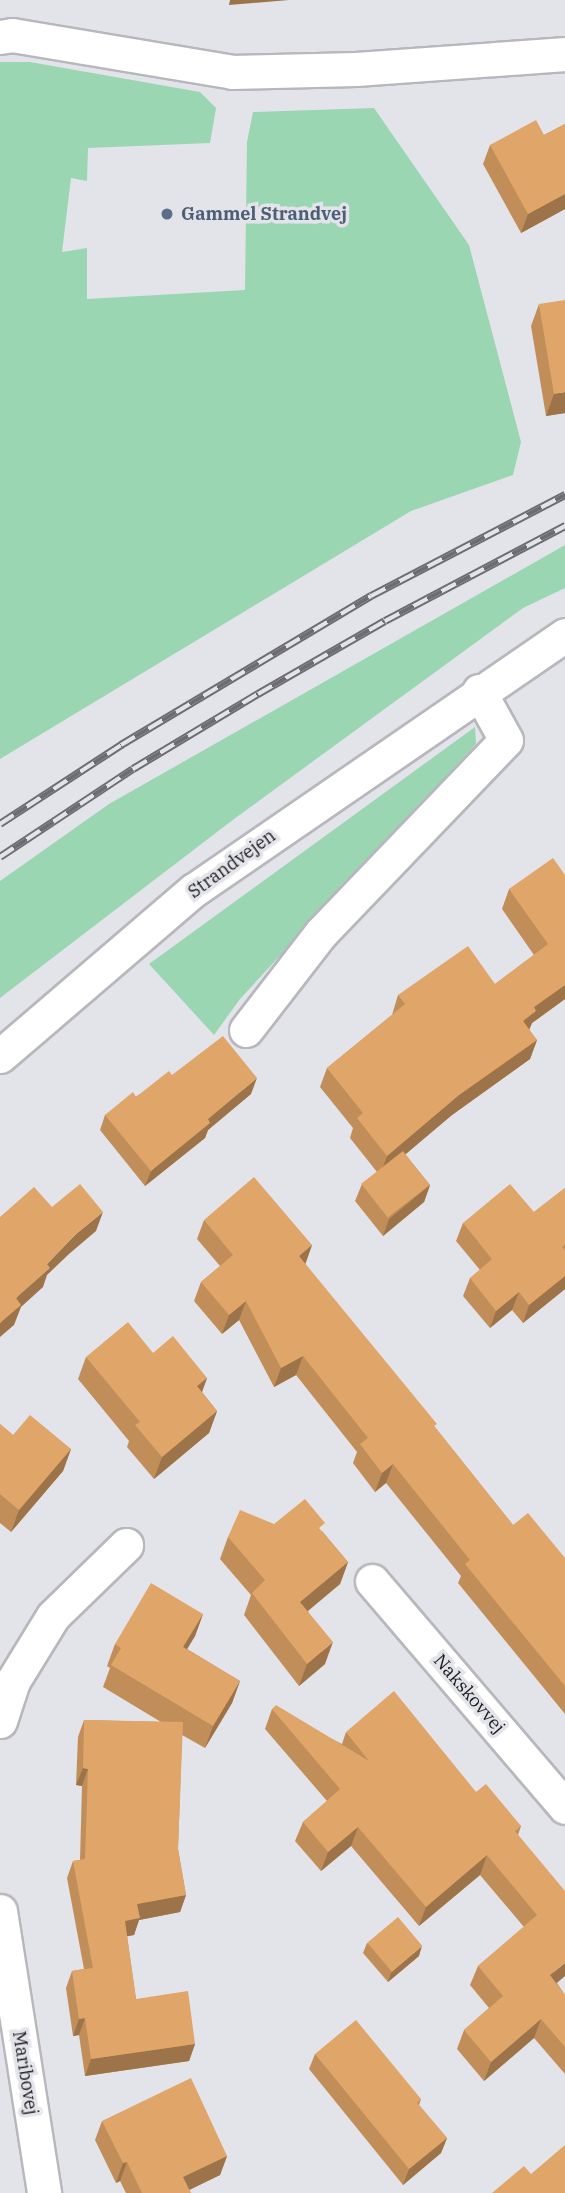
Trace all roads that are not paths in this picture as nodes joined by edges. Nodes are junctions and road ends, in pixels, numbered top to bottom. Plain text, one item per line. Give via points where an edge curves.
1 (0, 37) edge
2 (565, 54) edge
3 (565, 635) edge
4 (479, 691) junction
5 (246, 1030) dead end
6 (0, 1056) edge
7 (127, 1545) dead end
8 (372, 1581) dead end
9 (0, 1721) edge
10 (565, 1807) edge
11 (0, 1911) edge
12 (44, 2193) edge

1 - 2 street via 12,35 232,72 356,69
3 - 4 street, Strandvejen
4 - 5 street via 506,740 321,933
4 - 6 street, Strandvejen via 194,890
7 - 9 street via 53,1616 13,1681
8 - 10 street, Nakskovvej
11 - 12 street, Maribovej

